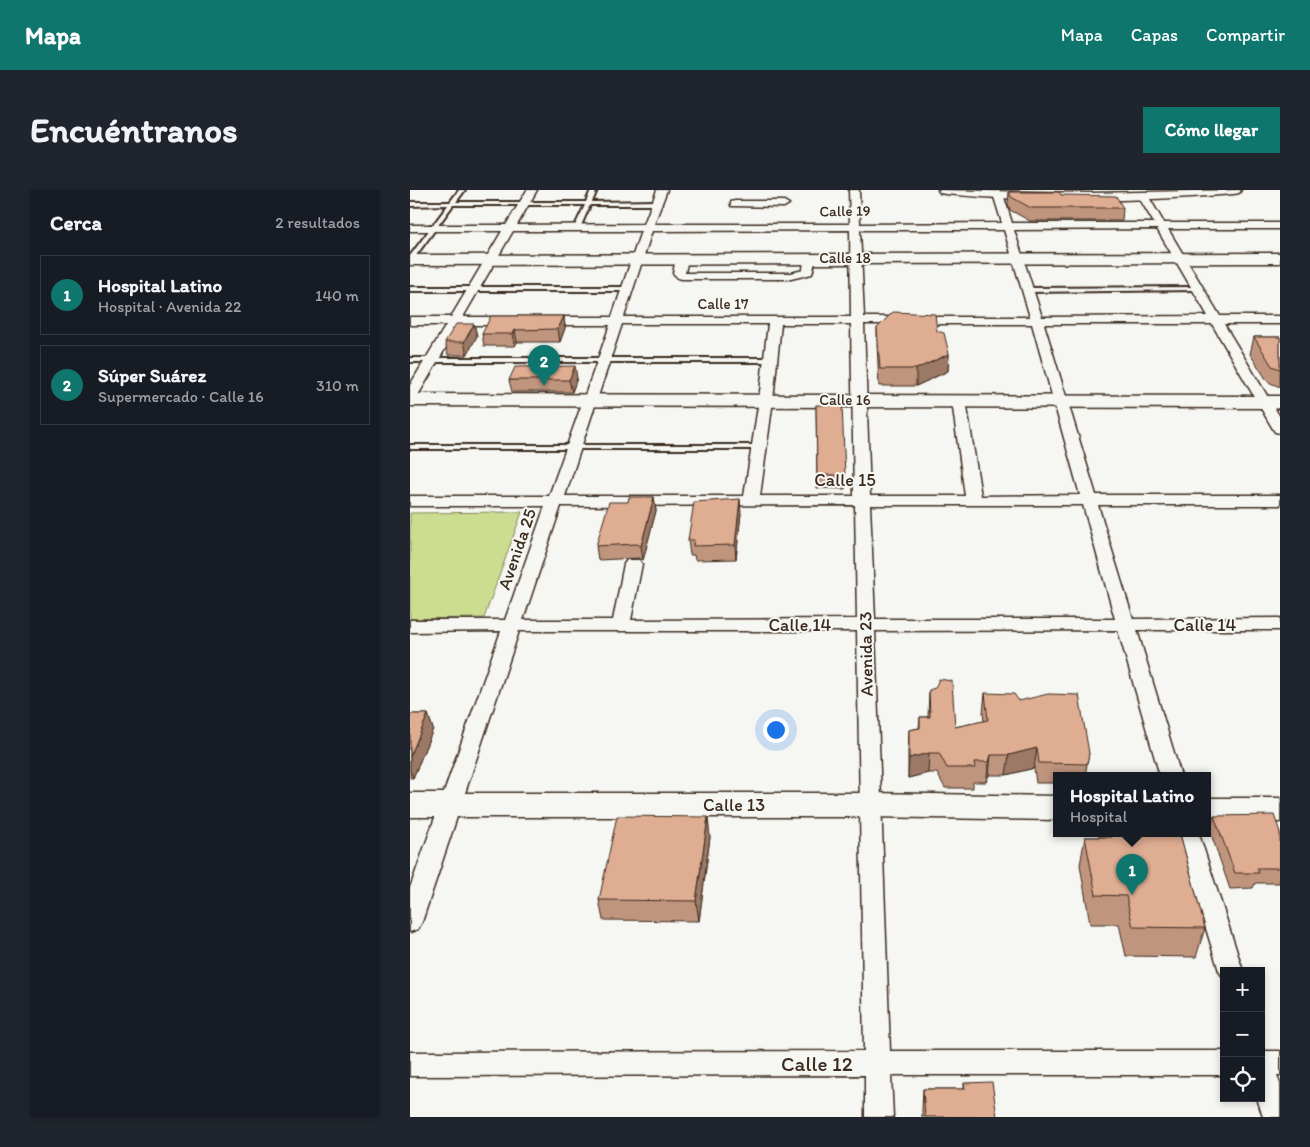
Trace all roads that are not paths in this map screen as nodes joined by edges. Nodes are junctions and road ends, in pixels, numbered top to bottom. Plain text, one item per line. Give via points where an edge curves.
1 (462, 190) edge
2 (532, 190) edge
3 (594, 190) edge
4 (784, 190) edge
5 (854, 190) edge
6 (945, 190) edge
7 (1027, 190) edge
8 (1234, 190) edge
9 (1143, 193) edge
10 (998, 194) junction
11 (660, 197) edge
12 (524, 203) junction
13 (588, 203) junction
14 (410, 204) edge
15 (452, 204) junction
16 (734, 204) dead end
17 (783, 215) junction
18 (855, 226) junction
19 (1007, 226) junction
20 (1160, 226) junction
21 (1280, 226) edge
22 (649, 227) junction
23 (410, 228) edge
24 (434, 228) junction
25 (510, 228) junction
26 (578, 228) junction
27 (856, 258) junction
28 (1017, 258) junction
29 (1180, 258) junction
30 (1280, 258) edge
31 (636, 259) junction
32 (410, 260) edge
33 (491, 260) junction
34 (626, 289) junction
35 (1197, 289) junction
36 (410, 290) edge
37 (472, 290) junction
38 (1027, 290) junction
39 (775, 320) junction
40 (858, 320) junction
41 (1037, 320) junction
42 (1216, 320) junction
43 (1280, 320) edge
44 (410, 321) edge
45 (455, 321) junction
46 (617, 321) junction
47 (603, 359) junction
48 (410, 360) edge
49 (432, 360) junction
50 (771, 360) junction
51 (410, 399) edge
52 (590, 400) junction
53 (766, 400) junction
54 (860, 400) junction
55 (959, 401) junction
56 (1062, 401) junction
57 (1272, 402) edge
58 (1280, 429) edge
59 (410, 447) edge
60 (574, 447) junction
61 (759, 447) junction
62 (410, 500) edge
63 (555, 500) junction
64 (751, 500) junction
65 (862, 500) junction
66 (974, 500) junction
67 (1089, 500) junction
68 (1280, 500) edge
69 (633, 564) dead end
70 (1280, 624) edge
71 (621, 625) junction
72 (865, 625) junction
73 (1126, 625) junction
74 (410, 626) edge
75 (512, 626) junction
76 (1170, 772) edge
77 (410, 805) edge
78 (450, 805) junction
79 (870, 805) junction
80 (1053, 808) edge
81 (1211, 810) edge
82 (1280, 810) edge
83 (1189, 837) edge
84 (410, 922) edge
85 (1230, 967) edge
86 (878, 1063) junction
87 (1220, 1063) edge
88 (1265, 1063) edge
89 (1280, 1063) edge
90 (410, 1064) edge
91 (1265, 1080) edge
92 (879, 1117) edge
93 (1277, 1117) edge

1 - 15 lane
2 - 12 street
3 - 13 lane
4 - 17 street
5 - 18 street, Avenida 23
6 - 10 street
7 - 9 street
8 - 9 street
9 - 10 street
9 - 20 street
10 - 19 street
11 - 13 lane
11 - 22 street, Avenida 25
12 - 13 lane
12 - 15 lane
12 - 25 street
13 - 26 lane
14 - 15 lane
15 - 24 lane
16 - 17 street
17 - 18 street, Calle 19
17 - 22 street, Calle 19
18 - 19 street, Calle 19
18 - 27 street, Avenida 23
19 - 20 street, Calle 19
19 - 28 street
20 - 21 street, Calle 19
20 - 29 street
22 - 26 street, Calle 19
22 - 31 street, Avenida 25
23 - 24 street, Calle 19
24 - 25 street, Calle 19
24 - 32 lane
25 - 26 street, Calle 19
25 - 33 street
27 - 28 street, Calle 18
27 - 31 street, Calle 18
27 - 40 street, Avenida 23
28 - 29 street, Calle 18
28 - 38 street
29 - 30 street, Calle 18
29 - 35 street
31 - 33 street, Calle 18
31 - 34 street, Avenida 25
32 - 33 street, Calle 18
33 - 37 street
34 - 37 lane
34 - 46 street, Avenida 25
35 - 38 lane
35 - 42 street
36 - 37 lane
37 - 45 street
38 - 41 street
39 - 40 street, Calle 17
39 - 46 street, Calle 17
39 - 50 street
40 - 41 street, Calle 17
40 - 54 street, Avenida 23
41 - 42 street, Calle 17
41 - 56 street
42 - 43 street, Calle 17
42 - 57 street
44 - 45 street, Calle 17
45 - 46 street, Calle 17
45 - 49 street
46 - 47 street, Avenida 25
47 - 49 lane
47 - 50 lane
47 - 52 street, Avenida 25
48 - 49 lane
49 - 51 street
50 - 53 street
51 - 52 street, Calle 16
52 - 53 street, Calle 16
52 - 60 street, Avenida 25
53 - 54 street, Calle 16
53 - 61 street
54 - 55 street, Calle 16
54 - 65 street, Avenida 23
55 - 56 street, Calle 16
55 - 66 street
56 - 57 street, Calle 16
56 - 67 street
57 - 58 street
59 - 60 lane
60 - 61 lane
60 - 63 street, Avenida 25
61 - 64 street
62 - 63 street, Calle 15
63 - 64 street, Calle 15
63 - 75 street, Avenida 25
64 - 65 street, Calle 15
65 - 66 street, Calle 15
65 - 72 street, Avenida 23
66 - 67 street, Calle 15
67 - 68 street, Calle 15
67 - 73 street
69 - 71 street
70 - 73 street, Calle 14
71 - 72 street, Calle 14
71 - 75 street, Calle 14
72 - 73 street, Calle 14
72 - 79 street, Avenida 23
73 - 76 street
74 - 75 street, Calle 14
75 - 78 street, Avenida 25
77 - 78 street, Calle 13
78 - 79 street, Calle 13
78 - 84 street, Avenida 25
79 - 80 street, Calle 13
79 - 86 street, Avenida 23
81 - 82 street
83 - 85 street
86 - 87 street, Calle 12
86 - 90 street, Calle 12
86 - 92 street, Avenida 23
88 - 89 street
91 - 93 street

